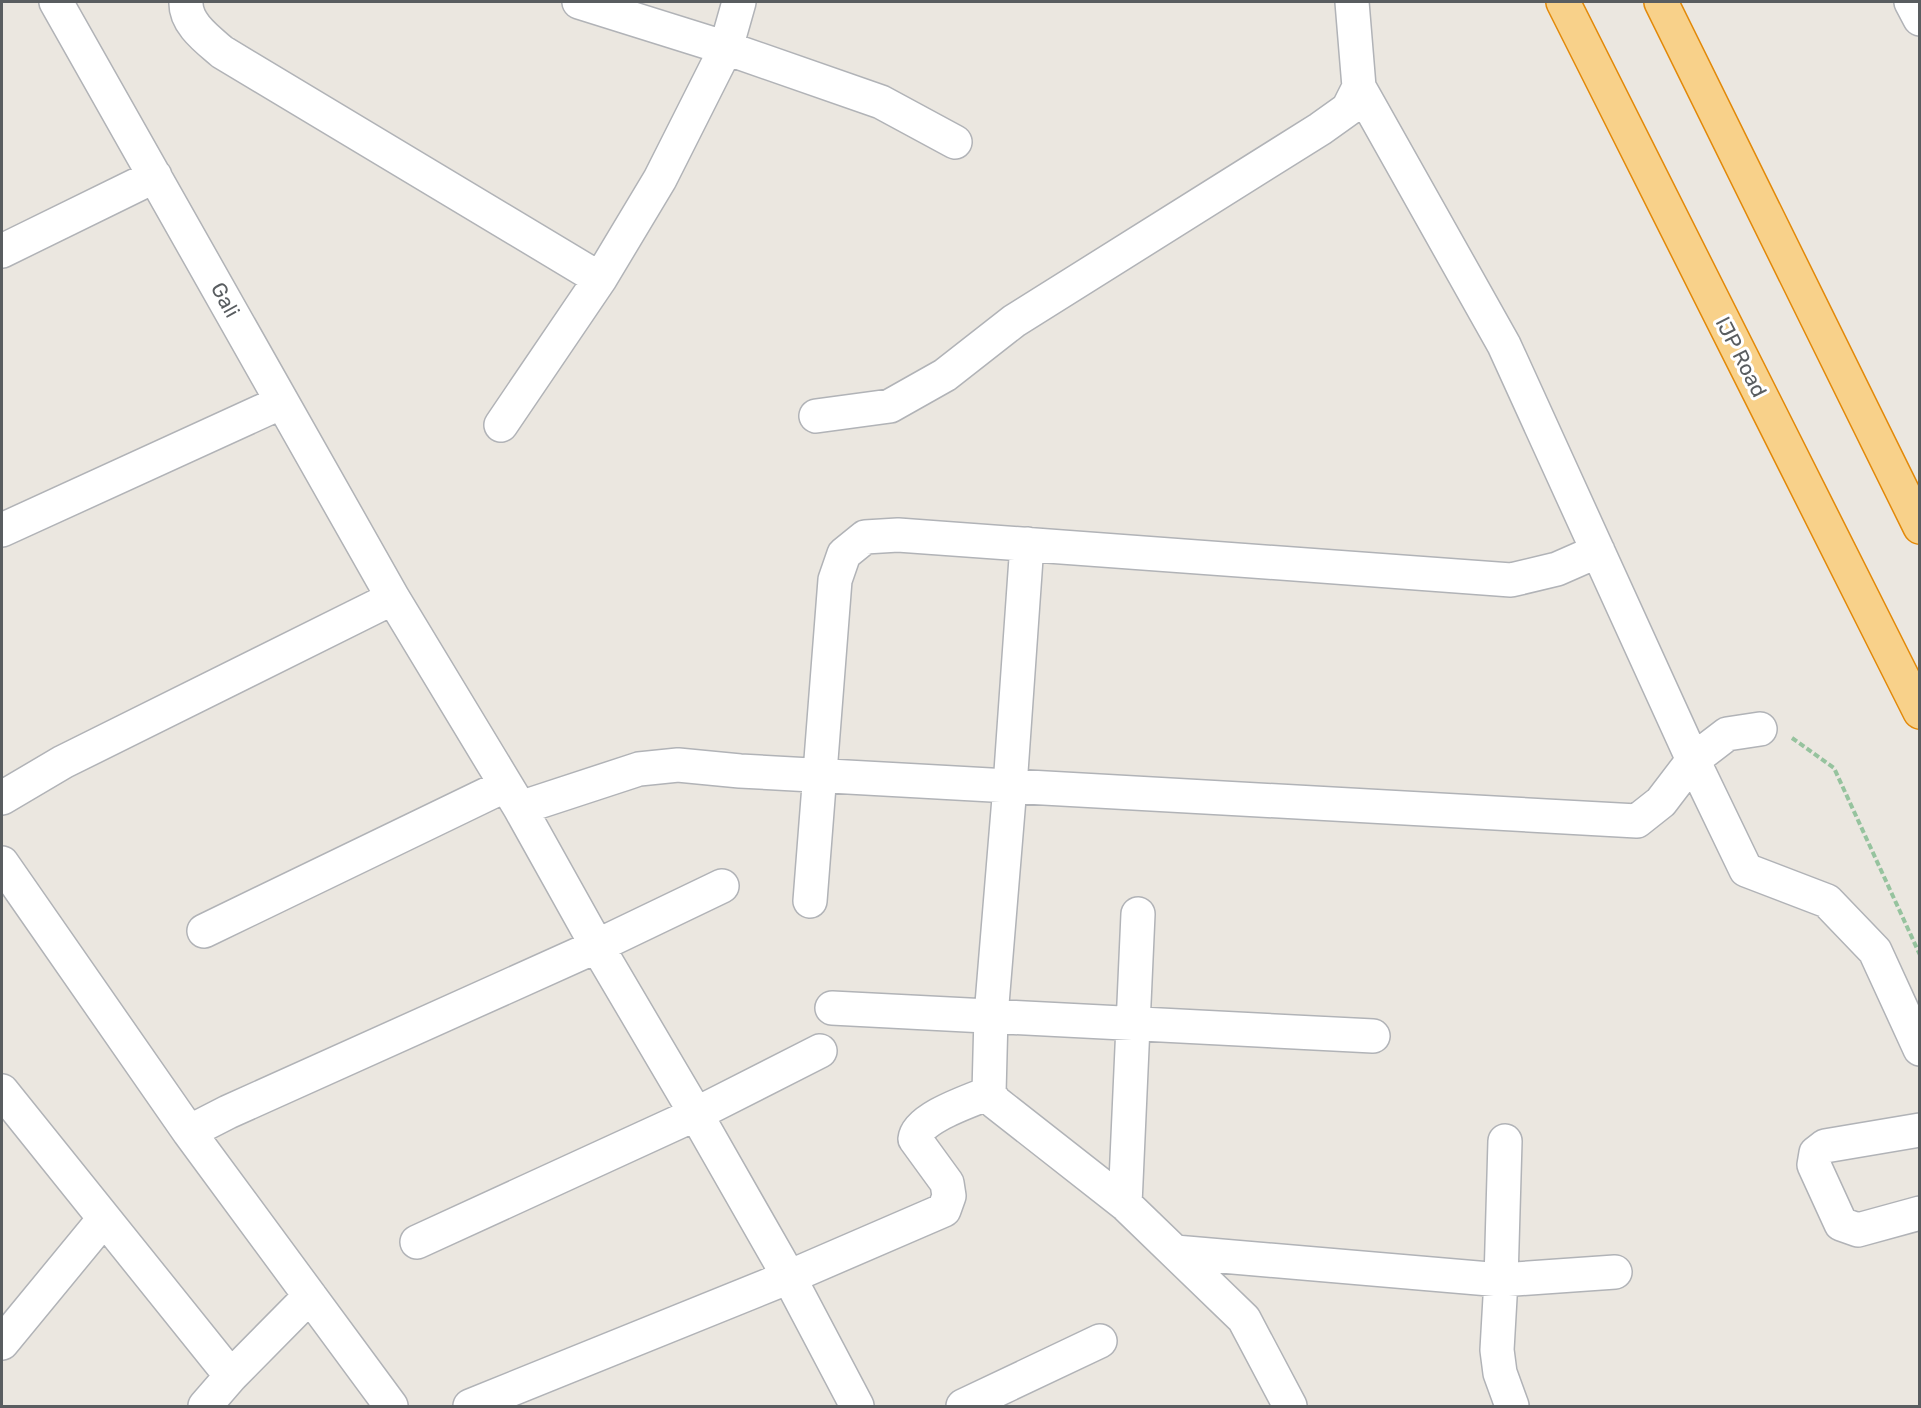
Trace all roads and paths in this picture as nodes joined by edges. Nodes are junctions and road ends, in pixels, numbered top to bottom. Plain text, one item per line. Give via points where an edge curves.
1 (56, 2) edge
2 (186, 2) edge
3 (579, 2) edge
4 (739, 2) edge
5 (1352, 2) edge
6 (1563, 2) edge
7 (1661, 2) edge
8 (1911, 2) edge
9 (1920, 19) edge
10 (726, 48) junction
11 (1359, 87) junction
12 (955, 142) dead end
13 (155, 176) junction
14 (2, 251) edge
15 (600, 279) junction
16 (282, 402) junction
17 (816, 416) dead end
18 (501, 425) dead end
19 (1920, 527) edge
20 (2, 530) edge
21 (1026, 544) junction
22 (1598, 550) junction
23 (393, 598) junction
24 (1920, 712) edge
25 (1760, 729) joint
26 (1693, 760) junction
27 (821, 775) junction
28 (1010, 786) junction
29 (513, 797) junction
30 (2, 798) edge
31 (2, 863) edge
32 (722, 886) dead end
33 (810, 901) dead end
34 (1138, 914) dead end
35 (204, 931) dead end
36 (597, 946) junction
37 (1920, 955) edge
38 (832, 1008) dead end
39 (991, 1016) junction
40 (1134, 1024) junction
41 (1373, 1036) dead end
42 (1920, 1049) edge
43 (820, 1051) dead end
44 (2, 1091) edge
45 (989, 1093) junction
46 (696, 1114) junction
47 (1920, 1130) edge
48 (189, 1132) junction
49 (1505, 1141) dead end
50 (1125, 1204) junction
51 (1920, 1213) edge
52 (104, 1219) junction
53 (417, 1242) dead end
54 (1175, 1252) junction
55 (1615, 1272) dead end
56 (789, 1277) junction
57 (1501, 1280) junction
58 (310, 1296) junction
59 (1100, 1341) dead end
60 (2, 1343) edge
61 (231, 1376) junction
62 (205, 1407) edge
63 (391, 1407) edge
64 (470, 1407) edge
65 (857, 1407) edge
66 (963, 1407) edge
67 (1290, 1407) edge
68 (1512, 1407) edge

1 - 13 street, Gali
2 - 15 street via 185,11 198,30 222,52
3 - 10 street
4 - 10 street
5 - 11 street
6 - 24 highway, IJP Road
7 - 19 highway
8 - 9 street
10 - 12 street via 880,102
10 - 15 street via 660,179
11 - 17 street via 1348,109 1320,129 1014,321 945,375 890,406
11 - 22 street via 1504,345
13 - 14 street
13 - 16 street, Gali
15 - 18 street
16 - 20 street
16 - 23 street, Gali
21 - 22 street via 1510,580 1557,569
21 - 27 street via 898,535 865,537 844,554 835,580
21 - 28 street
22 - 26 street
23 - 29 street, Gali
23 - 30 street via 63,762
25 - 26 street via 1727,734
25 - 37 path via 1793,739 1834,768
26 - 28 street via 1661,802 1637,821
26 - 42 street via 1746,870 1827,901 1875,951
27 - 28 street
27 - 29 street via 678,765 639,769
27 - 33 street
28 - 39 street
29 - 35 street
29 - 36 street, Gali
31 - 48 street
32 - 36 street
34 - 40 street
36 - 46 street, Gali
36 - 48 street
38 - 39 street
39 - 40 street
39 - 45 street
40 - 41 street
40 - 50 street
43 - 46 street
44 - 52 street
45 - 50 street via 995,1102
45 - 56 street via 925,1122 915,1132 915,1139 947,1183 950,1196 944,1210
46 - 53 street
46 - 56 street, Gali
47 - 51 street via 1826,1146 1816,1153 1814,1165 1841,1224 1858,1230
48 - 58 street
49 - 57 street
50 - 54 street
52 - 60 street
52 - 61 street
54 - 57 street
54 - 67 street via 1245,1319
55 - 57 street
56 - 64 street
56 - 65 street, Gali
57 - 68 street via 1497,1350
58 - 61 street
58 - 63 street
59 - 66 street
61 - 62 street

